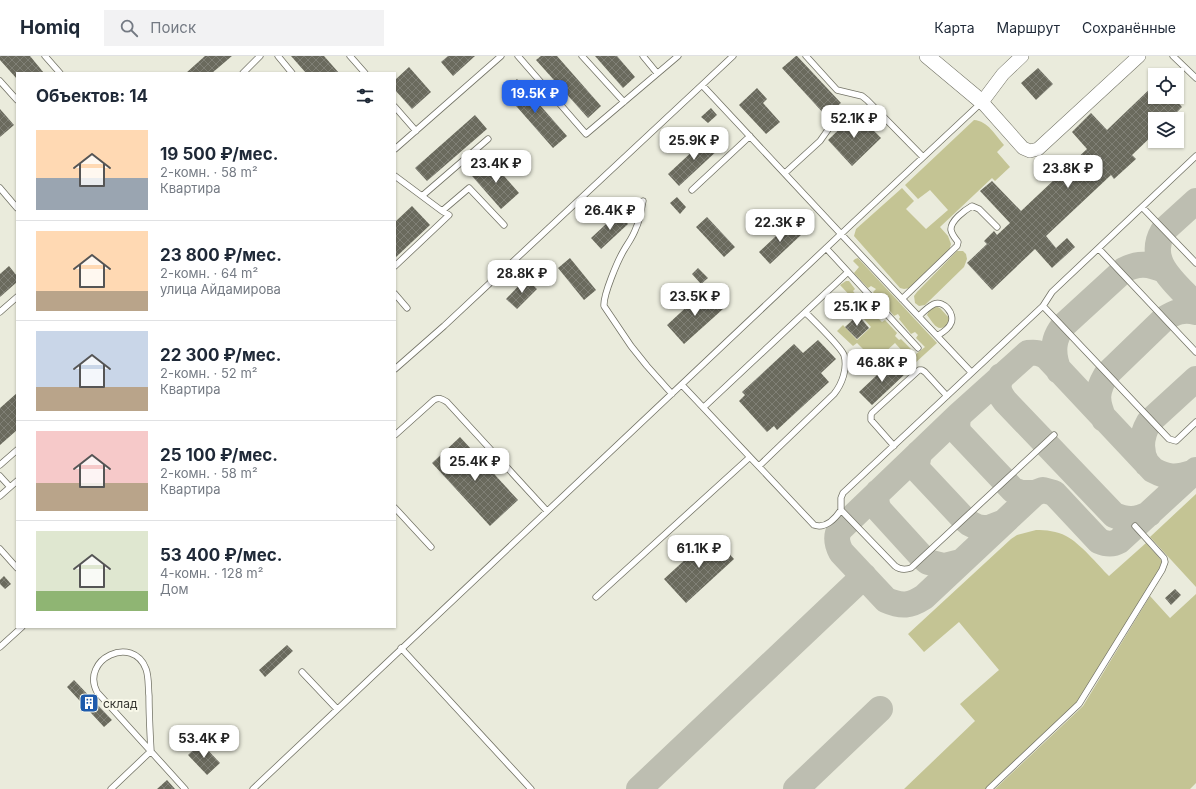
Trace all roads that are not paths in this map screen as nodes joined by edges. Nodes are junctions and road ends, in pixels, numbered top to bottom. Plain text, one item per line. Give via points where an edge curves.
1 (45, 56) edge
2 (260, 56) edge
3 (278, 56) edge
4 (350, 56) edge
5 (501, 56) edge
6 (518, 56) edge
7 (582, 56) edge
8 (642, 56) edge
9 (678, 56) edge
10 (733, 56) edge
11 (806, 56) edge
12 (927, 56) edge
13 (1022, 56) edge
14 (1139, 56) edge
15 (1173, 56) edge
16 (59, 72) edge
17 (244, 72) edge
18 (290, 72) edge
19 (364, 72) edge
20 (657, 73) junction
21 (1196, 78) edge
22 (0, 81) edge
23 (702, 85) junction
24 (16, 99) edge
25 (624, 102) junction
26 (982, 102) junction
27 (396, 108) edge
28 (832, 124) dead end
29 (416, 130) junction
30 (750, 136) junction
31 (488, 139) dead end
32 (396, 148) edge
33 (1196, 156) edge
34 (923, 157) junction
35 (785, 173) junction
36 (396, 177) edge
37 (0, 188) edge
38 (692, 190) dead end
39 (422, 196) junction
40 (643, 201) dead end
41 (16, 207) edge
42 (1142, 207) junction
43 (442, 210) junction
44 (504, 225) dead end
45 (996, 227) dead end
46 (841, 234) junction
47 (826, 248) junction
48 (1099, 249) junction
49 (1196, 263) edge
50 (396, 265) edge
51 (848, 272) junction
52 (396, 295) edge
53 (16, 298) edge
54 (902, 299) junction
55 (1043, 306) junction
56 (408, 308) dead end
57 (0, 312) edge
58 (806, 313) junction
59 (918, 316) junction
60 (938, 336) junction
61 (918, 348) dead end
62 (1196, 352) edge
63 (396, 367) edge
64 (971, 372) junction
65 (682, 385) junction
66 (672, 394) junction
67 (947, 396) junction
68 (704, 407) junction
69 (1196, 422) edge
70 (396, 434) edge
71 (1054, 435) dead end
72 (894, 446) junction
73 (16, 451) edge
74 (750, 457) junction
75 (0, 465) edge
76 (759, 466) junction
77 (0, 476) edge
78 (16, 483) edge
79 (10, 487) junction
80 (0, 496) edge
81 (396, 509) edge
82 (841, 510) junction
83 (547, 511) junction
84 (1135, 526) dead end
85 (430, 547) dead end
86 (0, 548) edge
87 (16, 567) edge
88 (596, 597) dead end
89 (21, 628) edge
90 (0, 647) edge
91 (401, 648) junction
92 (302, 672) dead end
93 (337, 709) junction
94 (151, 751) junction
95 (111, 789) edge
96 (185, 789) edge
97 (253, 789) edge
98 (531, 789) edge
99 (989, 789) edge

1 - 16 lane
2 - 17 lane
3 - 18 lane
4 - 19 lane
5 - 29 lane
6 - 25 lane via 586,134
7 - 25 lane
8 - 20 lane
9 - 20 lane
10 - 23 lane
11 - 34 lane via 837,90 862,96 867,100
12 - 26 main road
13 - 26 street via 1003,74
14 - 26 street via 1038,149 1030,151 1024,148
15 - 21 lane
20 - 25 lane
22 - 24 lane
23 - 30 lane
23 - 63 lane via 444,326
26 - 34 lane
27 - 29 lane
28 - 35 lane via 820,141
29 - 32 lane
30 - 35 lane
30 - 38 lane
31 - 39 lane
33 - 42 lane
34 - 46 lane
35 - 46 lane
36 - 39 lane
37 - 41 lane
39 - 43 lane
40 - 66 lane via 636,229 623,251 604,306 639,356
42 - 48 lane
42 - 49 lane
43 - 44 lane via 469,188
43 - 50 lane via 450,214
45 - 54 lane via 979,209 972,206 967,209 952,225 951,232 958,242 957,246
46 - 47 lane
46 - 54 lane
47 - 51 lane
47 - 65 lane
48 - 55 lane via 1052,292
48 - 62 lane
51 - 58 lane
51 - 61 lane
52 - 56 lane
53 - 57 lane
54 - 59 lane
55 - 64 lane
55 - 69 lane via 1169,439 1176,440
58 - 68 lane
58 - 76 lane via 843,354 842,382 834,394
59 - 60 lane
59 - 60 lane via 930,306 938,303 944,305 950,312 951,325
60 - 64 lane
64 - 67 lane
65 - 66 lane
65 - 68 lane
66 - 83 lane
67 - 72 lane
67 - 72 lane via 925,372 919,370 872,413 871,420
68 - 74 lane
70 - 83 lane via 434,400 442,399
71 - 82 lane via 907,570 895,566
72 - 82 lane via 844,493 841,498
73 - 75 lane
74 - 76 lane
74 - 88 lane
76 - 82 lane via 814,525 826,524
77 - 79 lane
78 - 79 lane
79 - 80 lane
81 - 85 lane
83 - 91 lane
84 - 99 lane via 1164,558 1162,570 1079,704
86 - 87 lane
89 - 90 lane
91 - 93 lane
91 - 98 lane
92 - 93 lane
93 - 97 lane
94 - 94 lane via 93,685 99,664 105,657 114,653 134,654 146,667
94 - 95 lane
94 - 96 lane

